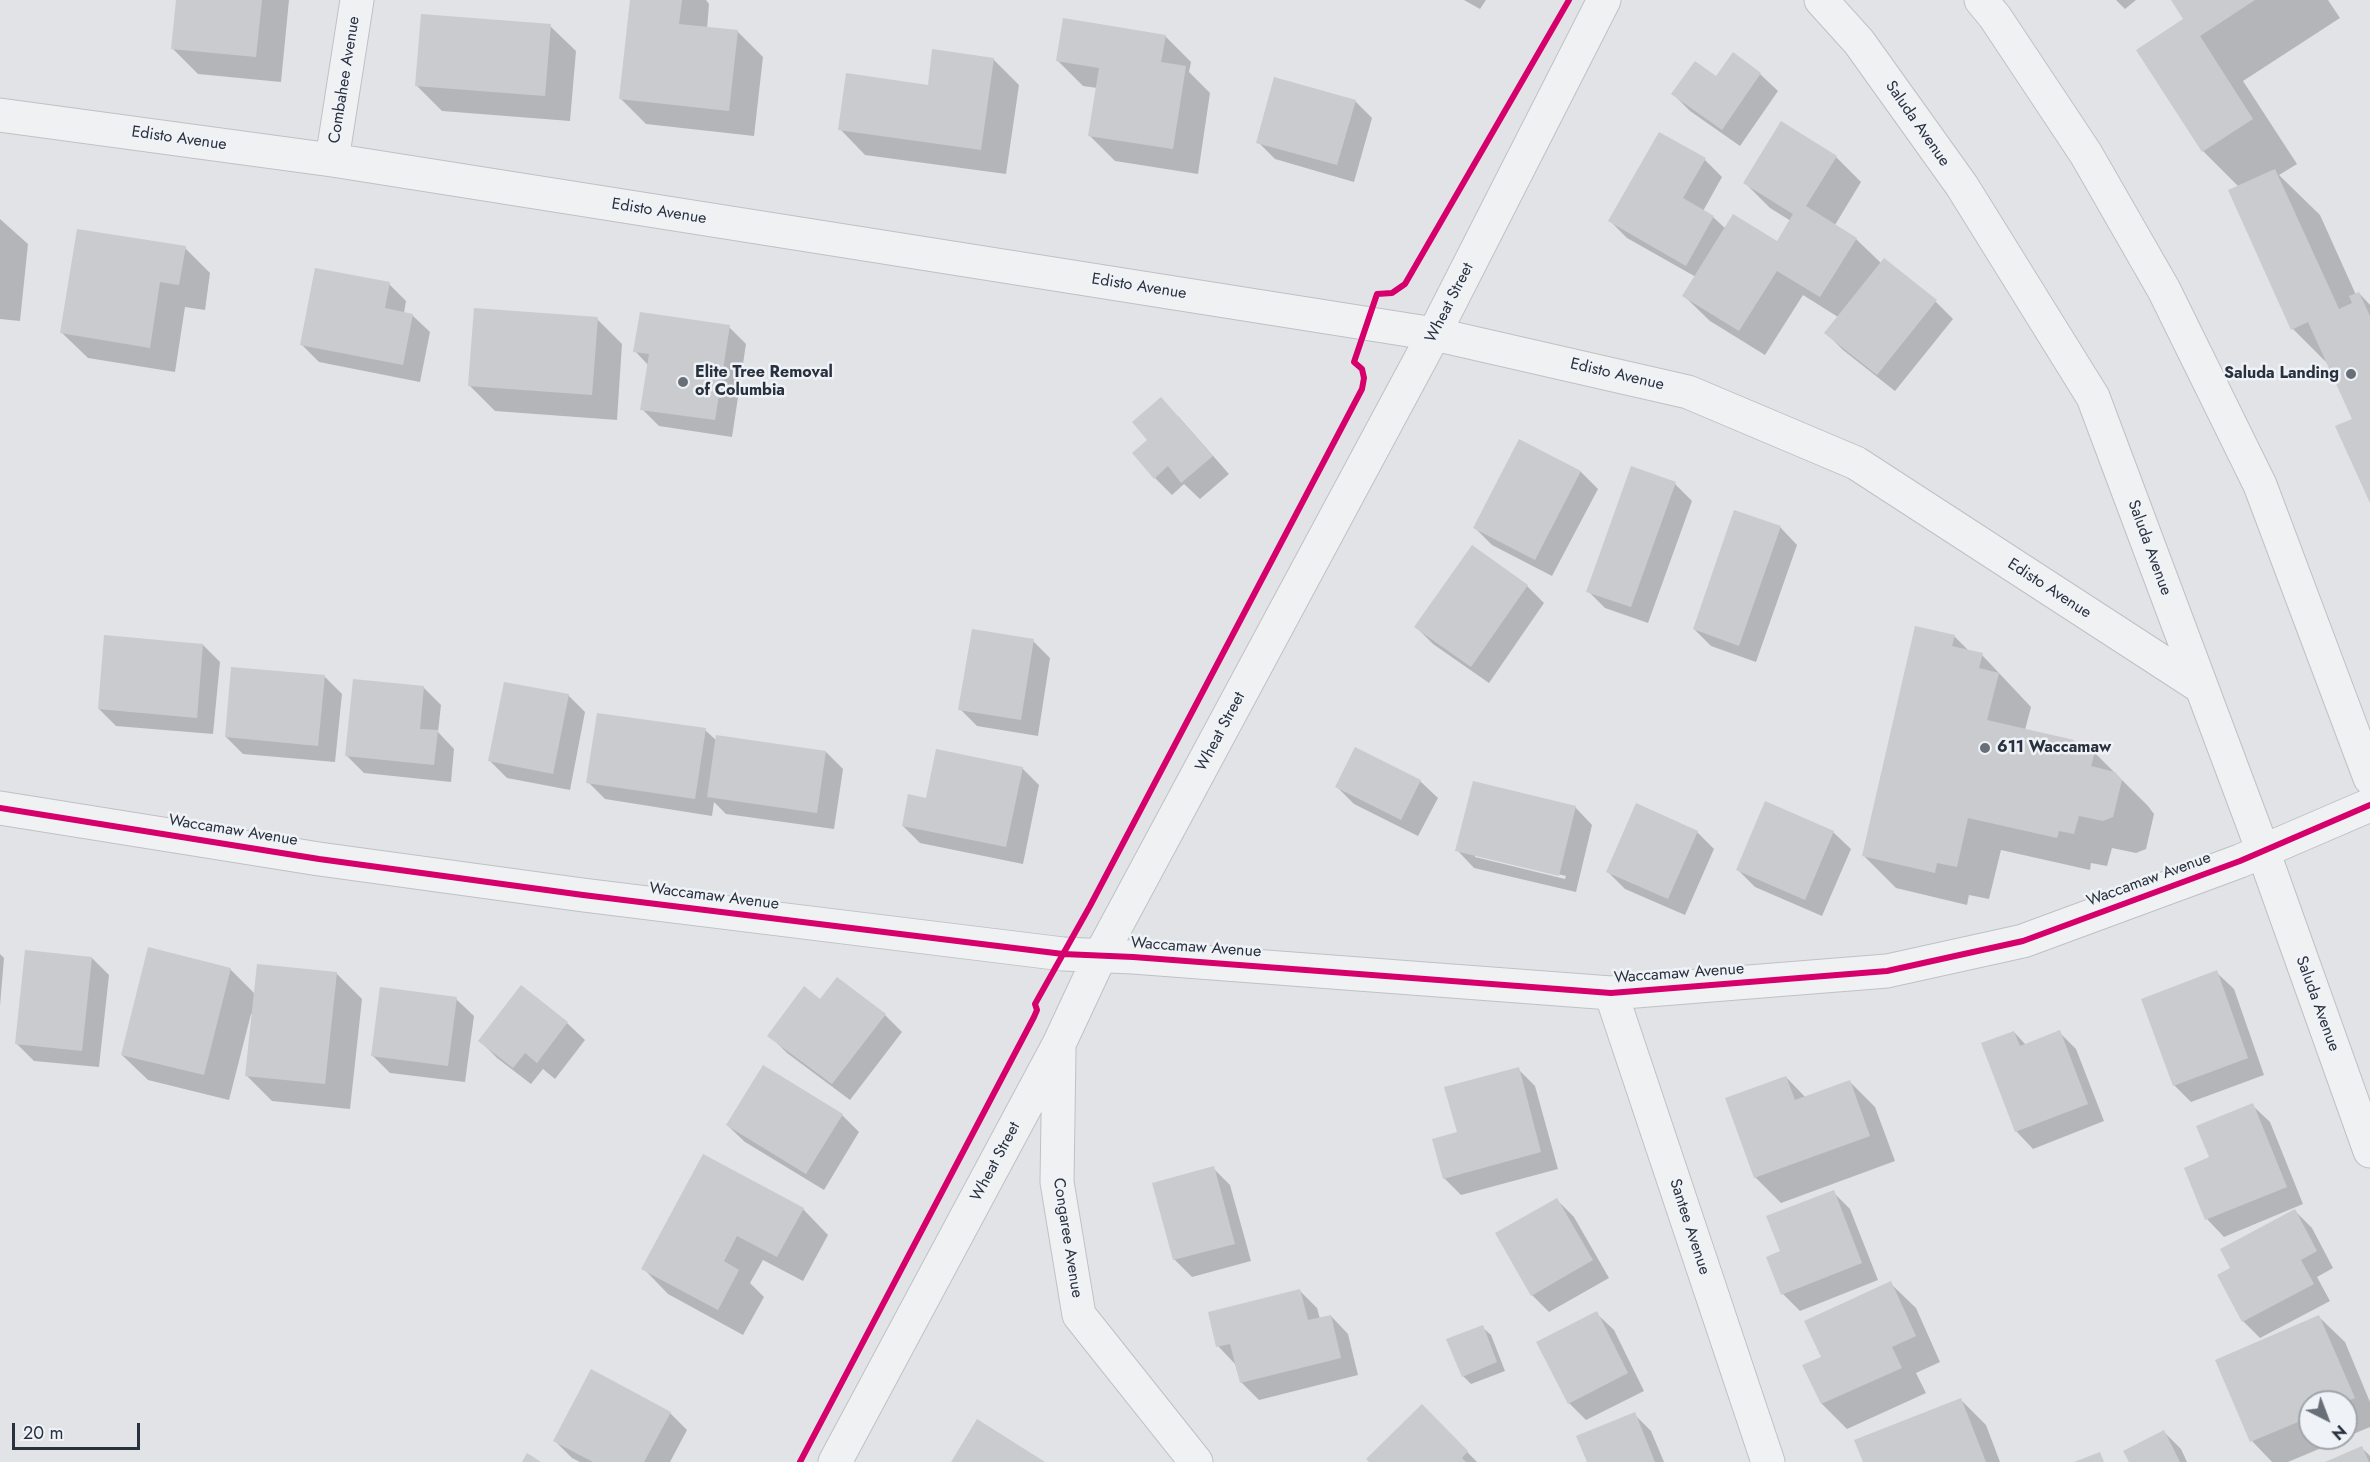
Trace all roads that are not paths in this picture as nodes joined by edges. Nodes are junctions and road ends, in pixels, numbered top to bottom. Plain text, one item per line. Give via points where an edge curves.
1 (357, 0) edge
2 (1604, 0) edge
3 (1821, 0) edge
4 (1981, 0) edge
5 (0, 115) edge
6 (332, 160) junction
7 (1434, 334) junction
8 (2201, 687) junction
9 (2370, 778) edge
10 (2370, 805) edge
11 (0, 808) edge
12 (2263, 852) junction
13 (1101, 954) junction
14 (1611, 993) junction
15 (1059, 1044) junction
16 (2370, 1151) edge
17 (835, 1462) edge
18 (1196, 1462) edge
19 (1768, 1462) edge

1 - 6 street, Combahee Avenue
2 - 7 street, Wheat Street
3 - 8 street, Saluda Avenue via 1859,42 1962,186 2093,397
4 - 9 street via 2086,154 2164,290 2260,485
5 - 6 street, Edisto Avenue
6 - 7 street, Edisto Avenue
7 - 8 street, Edisto Avenue via 1688,392 1856,462
7 - 13 street, Wheat Street
8 - 12 street, Saluda Avenue
10 - 12 street, Waccamaw Avenue
11 - 13 street, Waccamaw Avenue via 319,859 571,893 1063,954
12 - 14 street, Waccamaw Avenue via 2023,941 1887,971
12 - 16 street, Saluda Avenue
13 - 14 street, Waccamaw Avenue
13 - 15 street, Wheat Street
14 - 19 street, Santee Avenue
15 - 17 street, Wheat Street
15 - 18 street, Congaree Avenue via 1057,1182 1079,1315

